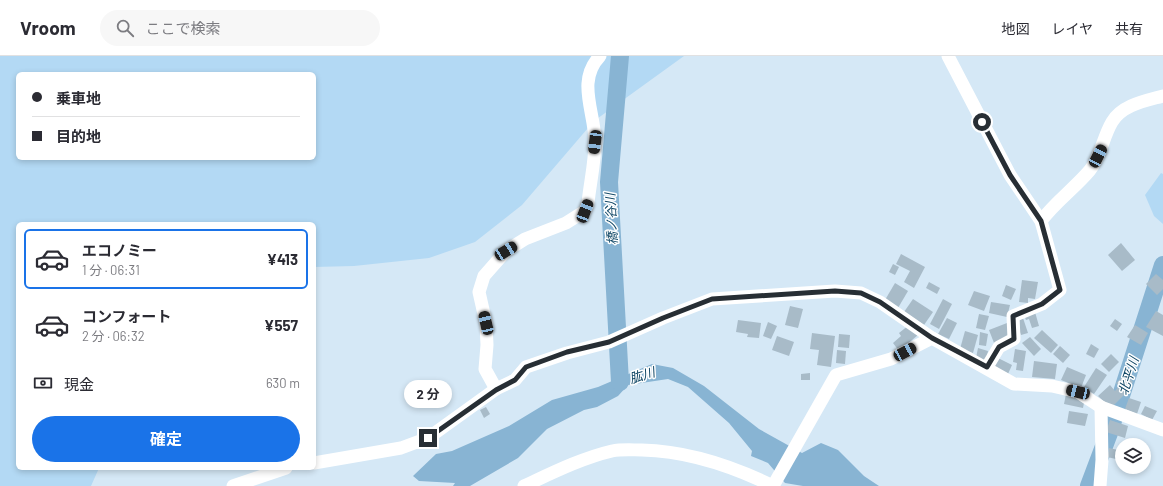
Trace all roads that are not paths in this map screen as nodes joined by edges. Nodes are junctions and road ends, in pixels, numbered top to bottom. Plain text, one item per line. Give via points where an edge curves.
1 (600, 56) edge
2 (948, 56) edge
3 (1163, 96) edge
4 (1041, 221) junction
5 (932, 338) junction
6 (987, 367) junction
7 (496, 390) junction
8 (1101, 407) junction
9 (1163, 430) edge
10 (316, 463) edge
11 (280, 470) edge
12 (774, 484) edge
13 (233, 486) edge
14 (524, 486) edge
15 (1100, 486) edge

1 - 7 street via 589,72 588,88 595,142 585,211 566,223 525,239 506,251 484,276 479,292 486,323 485,370
2 - 4 street via 1010,175
3 - 4 street via 1121,111 1112,122 1092,167 1078,185 1051,208
4 - 6 street via 1060,290 1042,304 1013,316 1014,339 999,347
5 - 6 street
5 - 7 street via 880,302 861,293 835,291 712,299 609,342 567,352 526,367 515,380
5 - 12 street via 891,359 836,375
6 - 8 street via 1014,384 1052,386 1078,392
7 - 10 street via 428,438 401,448
8 - 9 street
8 - 15 street
11 - 13 street
12 - 14 street via 677,452 627,450 612,451

